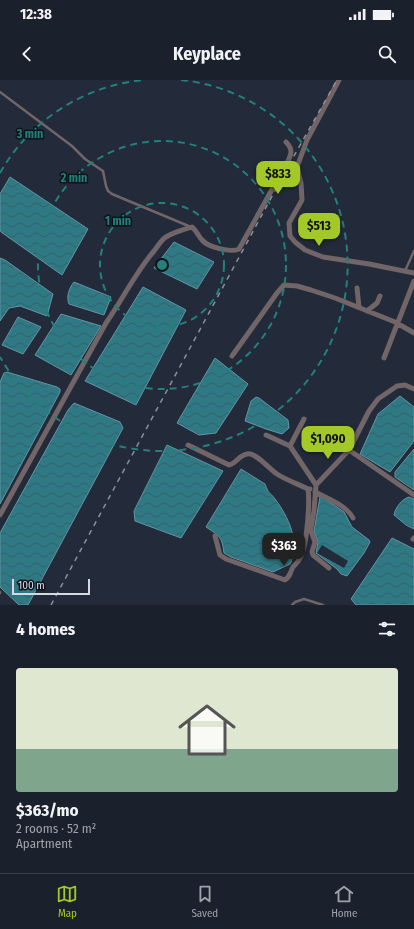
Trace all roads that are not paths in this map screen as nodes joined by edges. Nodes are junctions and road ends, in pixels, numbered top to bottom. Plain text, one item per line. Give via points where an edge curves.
1 (339, 80) edge
2 (0, 92) edge
3 (286, 142) dead end
4 (286, 165) junction
5 (297, 167) junction
6 (192, 227) junction
7 (414, 251) edge
8 (405, 271) junction
9 (414, 273) edge
10 (414, 281) edge
11 (357, 288) dead end
12 (380, 296) dead end
13 (359, 307) junction
14 (367, 311) junction
15 (397, 323) junction
16 (414, 333) edge
17 (232, 356) dead end
18 (384, 358) dead end
19 (414, 389) edge
20 (304, 419) dead end
21 (266, 435) dead end
22 (188, 445) dead end
23 (290, 446) junction
24 (349, 450) junction
25 (308, 489) junction
26 (315, 489) junction
27 (414, 495) edge
28 (0, 515) edge
29 (353, 518) dead end
30 (215, 536) dead end
31 (329, 568) dead end
32 (292, 605) edge
33 (322, 605) edge

1 - 5 street via 307,140
2 - 6 lane via 101,169 108,191 112,194
3 - 4 street via 292,153
4 - 5 street via 290,163
4 - 6 street via 239,249 230,251 208,244
5 - 8 street via 302,200 289,223 290,236 295,242 305,250 323,257
6 - 28 street via 180,230 163,240 137,274 106,323
7 - 8 lane
8 - 9 street
10 - 15 street
11 - 13 street
12 - 14 street via 377,303
13 - 14 street
13 - 17 street via 311,290 284,285
14 - 15 street
15 - 16 street
15 - 18 street
19 - 24 street via 405,385 397,386 378,399
20 - 23 street
21 - 23 street
22 - 25 street via 228,465 249,454 263,461 276,474
23 - 26 street
24 - 26 street
24 - 27 street
25 - 26 street
25 - 30 street via 303,550 298,563 285,580 226,559 220,555
26 - 29 street
26 - 31 street via 310,528 316,542 312,552
32 - 33 lane via 304,599

